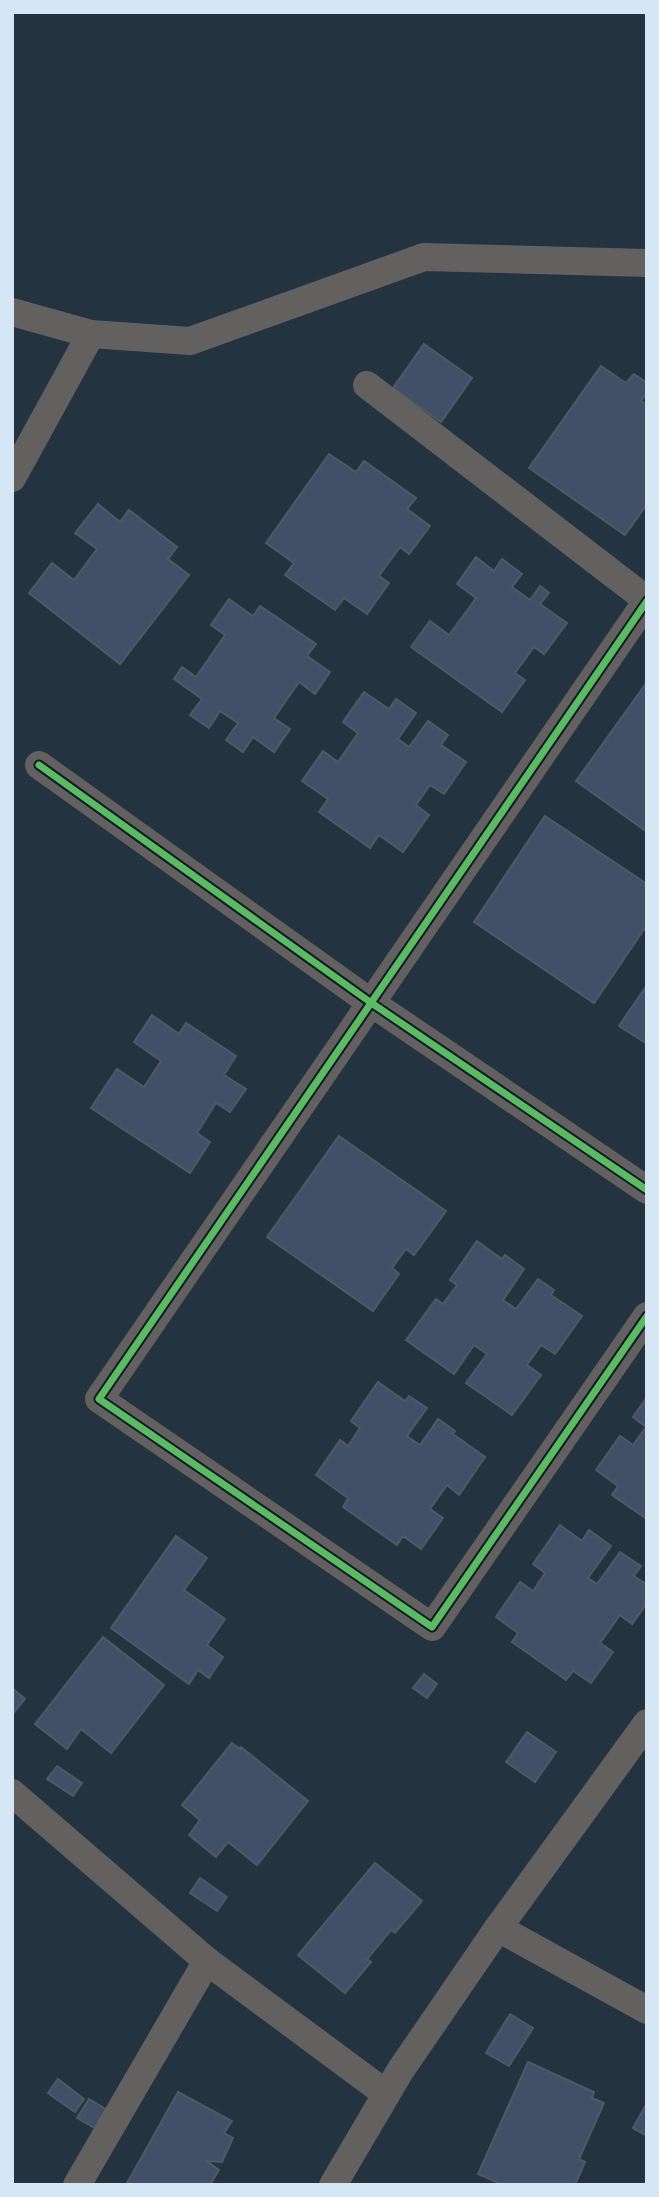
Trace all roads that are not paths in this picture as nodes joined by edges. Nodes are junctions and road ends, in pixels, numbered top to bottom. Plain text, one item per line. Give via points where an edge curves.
1 (647, 263) edge
2 (12, 313) edge
3 (91, 334) junction
4 (367, 385) dead end
5 (12, 478) edge
6 (647, 600) edge
7 (39, 765) dead end
8 (370, 1002) junction
9 (647, 1190) edge
10 (647, 1316) edge
11 (647, 1723) edge
12 (12, 1793) edge
13 (498, 1928) junction
14 (207, 1961) junction
15 (647, 2010) edge
16 (385, 2093) junction
17 (77, 2185) edge
18 (333, 2185) edge

1 - 3 street via 424,257 190,341
2 - 3 street
3 - 5 street
4 - 6 street
6 - 8 street
7 - 8 street
8 - 9 street
8 - 10 street via 99,1399 432,1627
11 - 13 street
12 - 14 street
13 - 15 street
13 - 16 street
14 - 16 street
14 - 17 street
16 - 18 street

